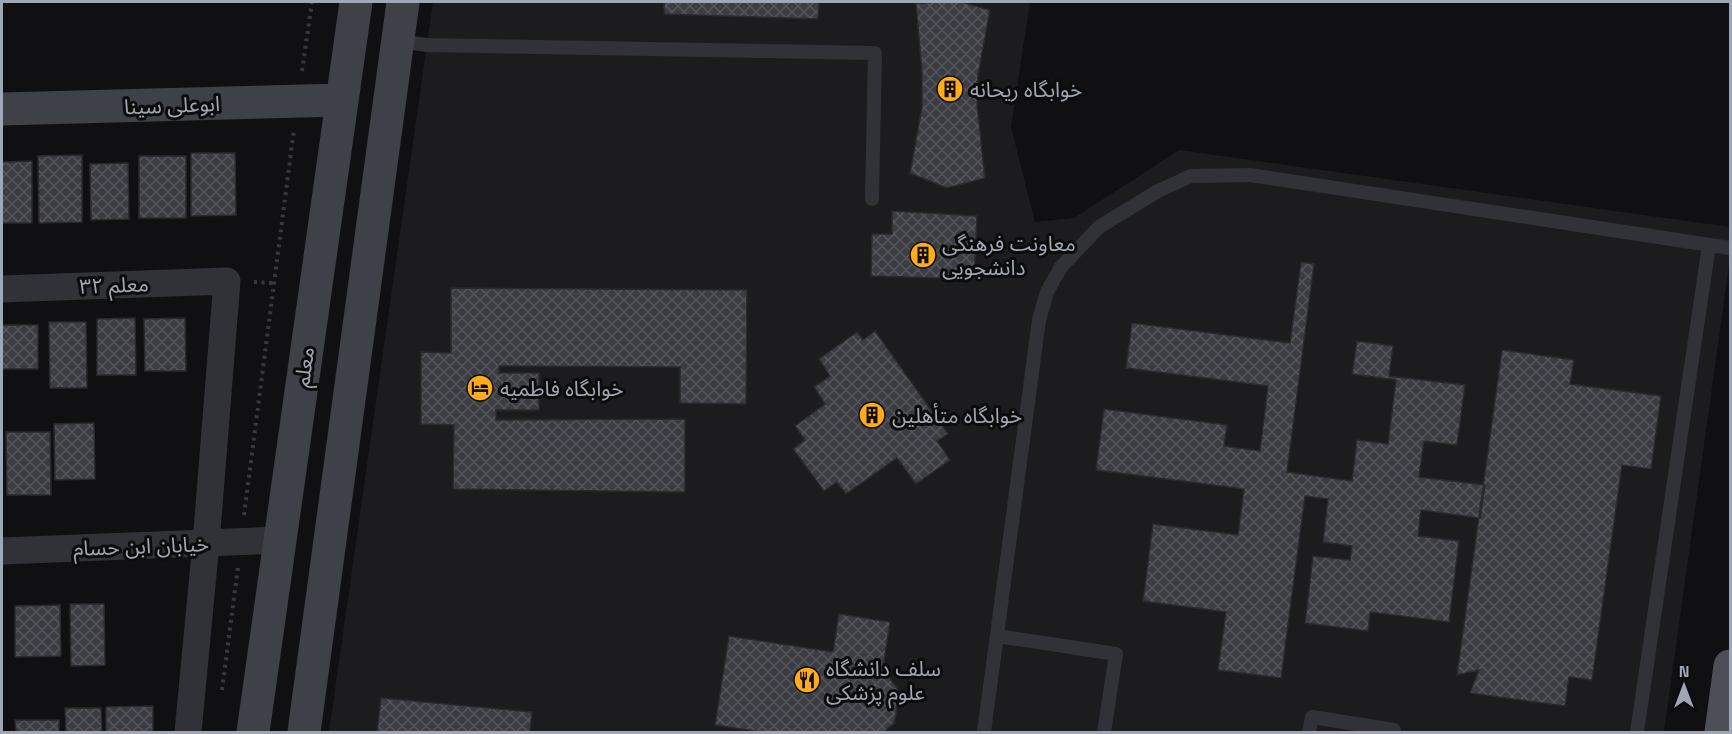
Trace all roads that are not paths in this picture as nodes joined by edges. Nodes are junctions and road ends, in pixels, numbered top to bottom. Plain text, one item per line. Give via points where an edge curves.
1 (356, 2) edge
2 (403, 2) edge
3 (397, 41) junction
4 (342, 100) junction
5 (2, 110) edge
6 (872, 199) dead end
7 (1709, 245) junction
8 (1731, 249) edge
9 (2, 289) edge
10 (280, 540) junction
11 (206, 543) junction
12 (2, 551) edge
13 (998, 636) junction
14 (1731, 666) edge
15 (188, 732) edge
16 (253, 732) edge
17 (304, 732) edge
18 (984, 732) edge
19 (1104, 732) edge
20 (1310, 732) edge
21 (1399, 732) edge
22 (1637, 732) edge
23 (1721, 732) edge

1 - 4 main road, معلم
2 - 3 main road
3 - 6 lane via 439,45 875,52
3 - 17 main road
4 - 5 main road, ابوعلی سینا
4 - 10 main road, معلم
7 - 8 lane
7 - 13 lane via 1250,175 1191,176 1158,191 1099,227 1061,267 1047,292 1039,321
7 - 22 lane
9 - 11 street, معلم ۳۲ via 227,281
10 - 11 street, خیابان ابن حسام
10 - 16 main road, معلم
11 - 12 street, خیابان ابن حسام
11 - 15 street
13 - 18 lane
13 - 19 lane via 1116,654
14 - 23 main road
20 - 21 lane via 1312,717

